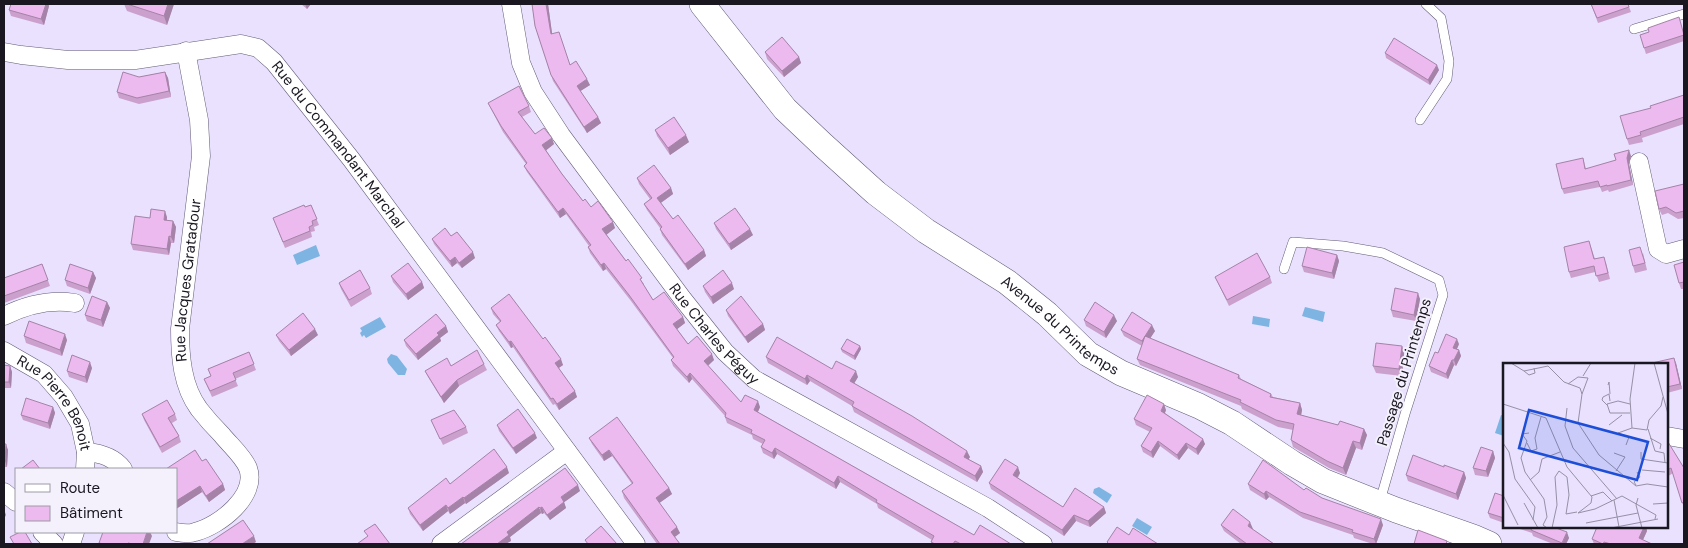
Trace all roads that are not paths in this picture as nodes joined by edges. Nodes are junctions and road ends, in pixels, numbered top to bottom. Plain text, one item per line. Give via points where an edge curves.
1 (511, 4) edge
2 (702, 4) edge
3 (1426, 4) edge
4 (1684, 14) edge
5 (1634, 29) dead end
6 (4, 52) edge
7 (186, 52) junction
8 (1420, 120) dead end
9 (1638, 162) dead end
10 (1684, 249) edge
11 (1284, 269) dead end
12 (75, 303) dead end
13 (4, 316) edge
14 (4, 351) edge
15 (1668, 436) edge
16 (1684, 439) edge
17 (567, 451) junction
18 (86, 461) edge
19 (121, 468) edge
20 (4, 492) edge
21 (15, 501) edge
22 (1379, 504) junction
23 (178, 532) edge
24 (43, 533) edge
25 (54, 544) edge
26 (441, 544) edge
27 (636, 544) edge
28 (1043, 544) edge
29 (1489, 544) edge

1 - 28 street, Rue Charles Péguy via 521,63 532,92 725,352 754,379 988,508
2 - 22 street, Avenue du Printemps via 785,109 823,146 876,193 926,230 1007,282 1048,314 1088,354 1120,373 1224,419 1323,481
3 - 8 lane via 1441,18 1449,62 1447,79
4 - 5 lane
6 - 7 street, Rue du Commandant Marchal via 68,60 134,60
7 - 17 street, Rue du Commandant Marchal via 241,44 258,48 274,62 351,159
7 - 23 street, Rue Jacques Gratadour via 199,120 201,156 180,329 180,356 186,382 198,408 248,468 250,482 244,499 219,520 195,532
9 - 10 street via 1658,249 1666,254
11 - 22 lane, Passage du Printemps via 1294,242 1313,243 1384,253 1439,280 1443,295
12 - 13 street via 45,302
14 - 18 street, Rue Pierre Benoit via 44,374 64,397 80,424
15 - 16 street
17 - 26 street
17 - 27 street, Rue du Commandant Marchal
18 - 19 street via 104,455
20 - 21 street
22 - 29 street, Avenue du Printemps
24 - 25 street

